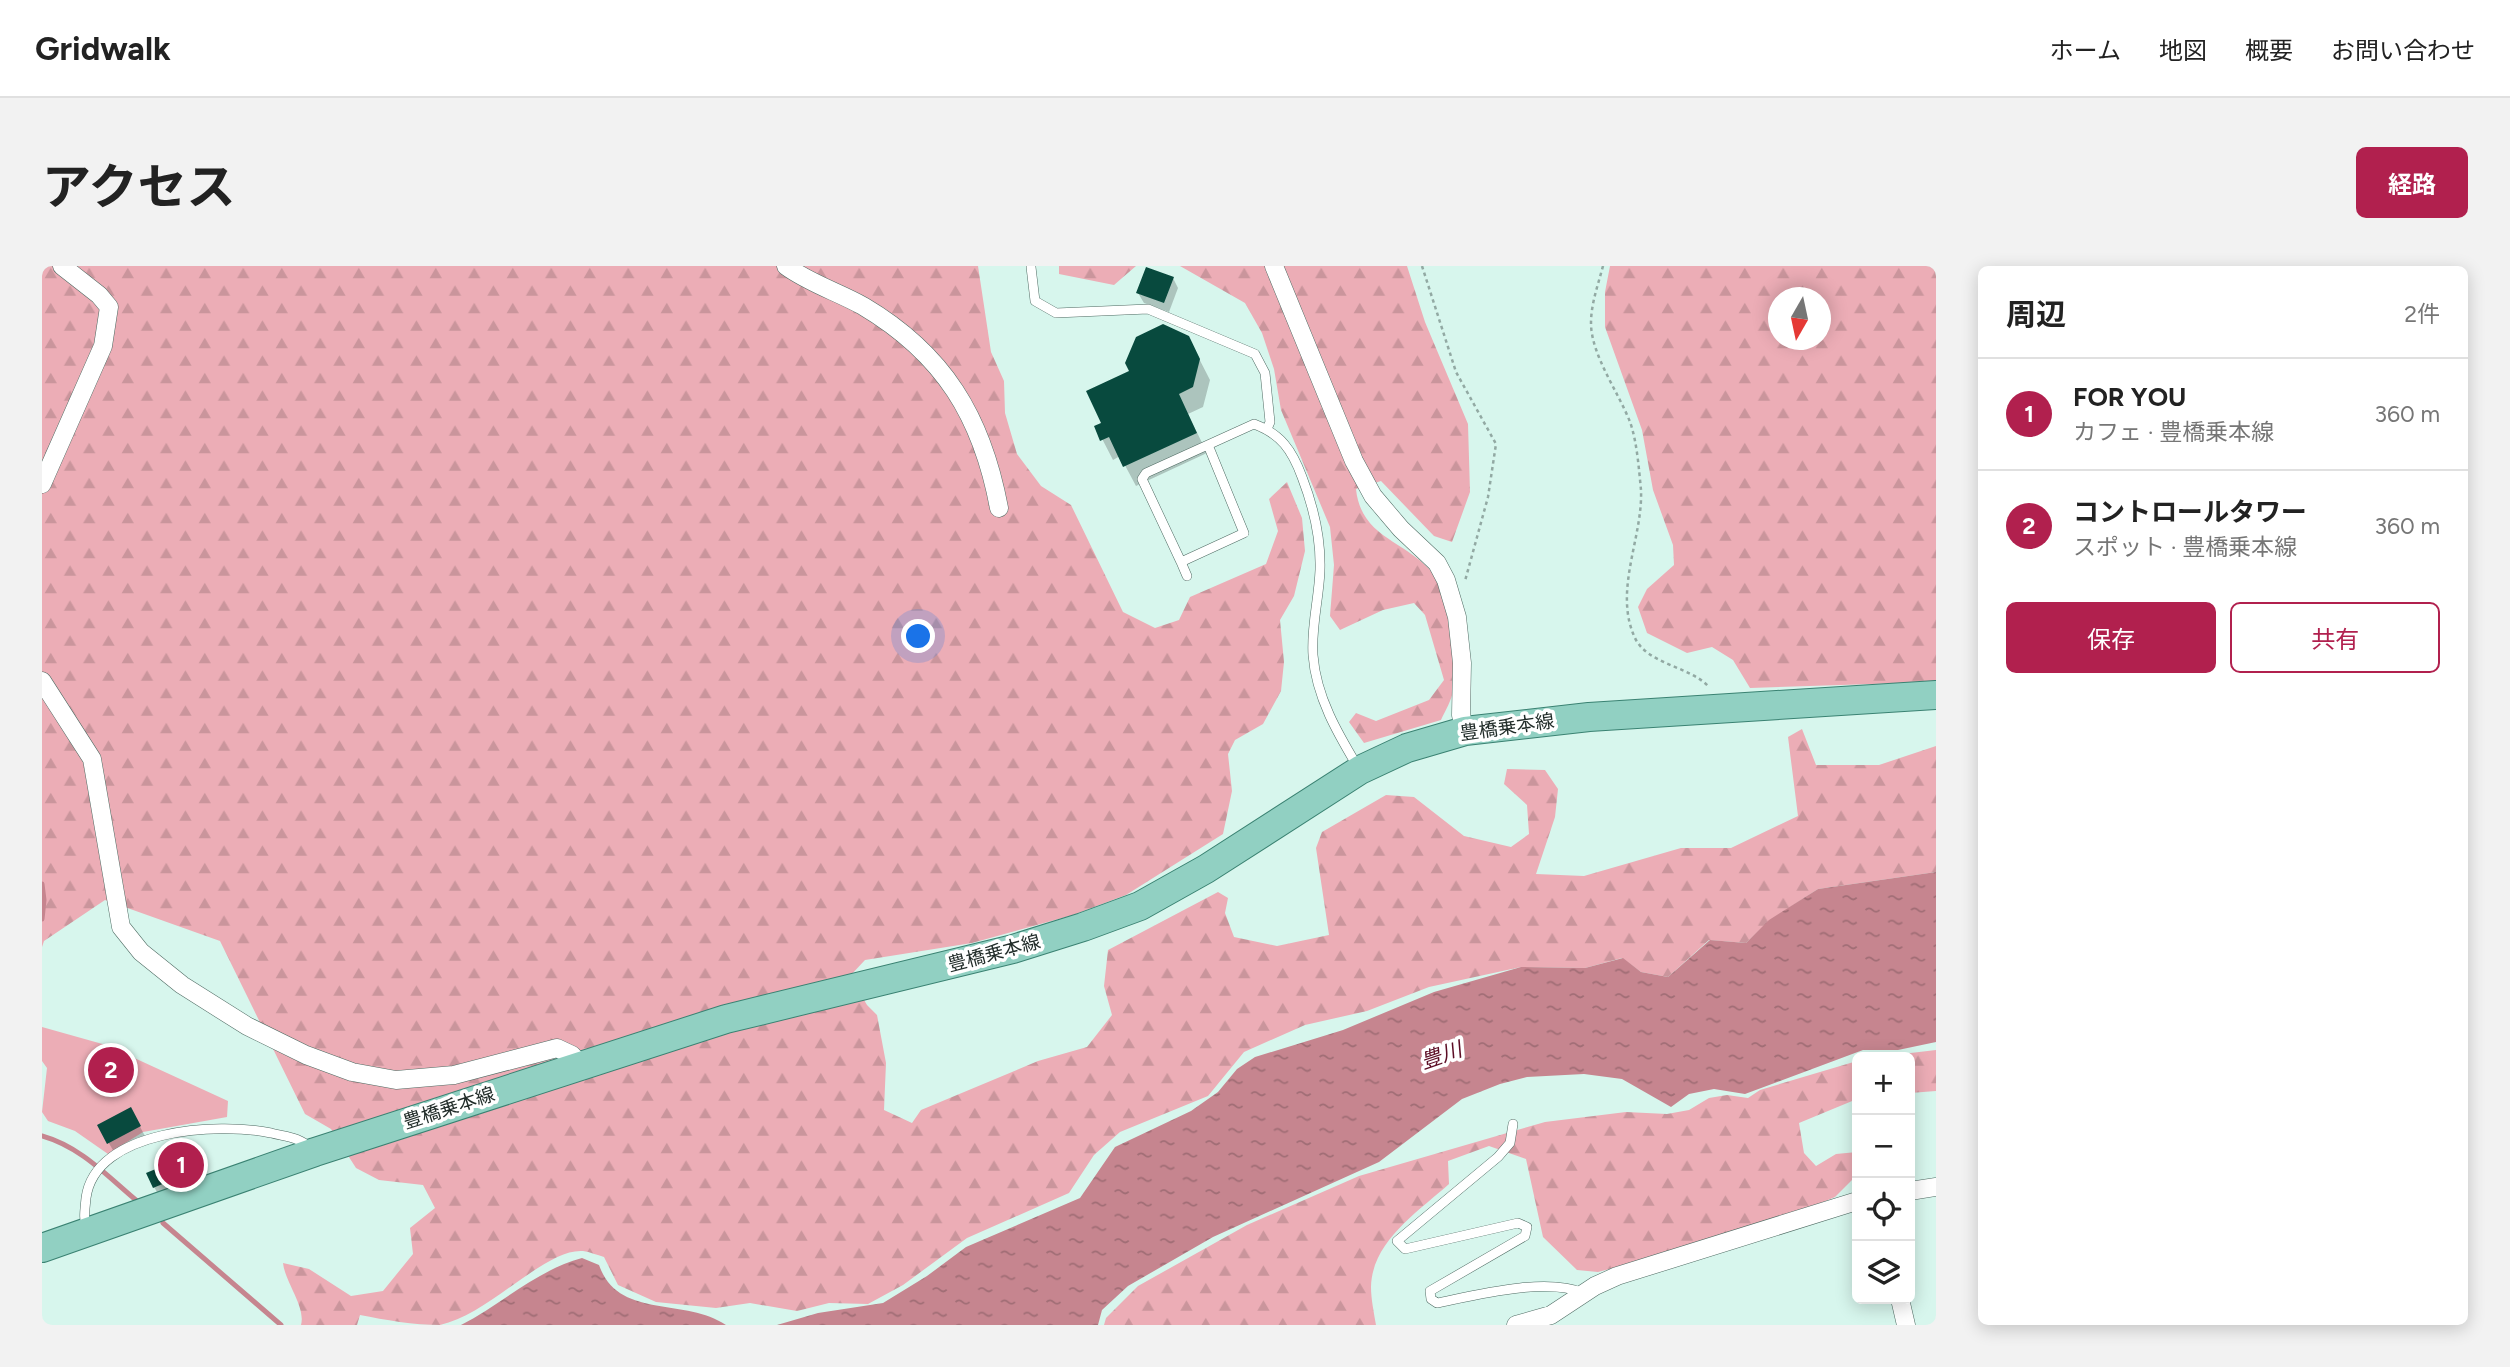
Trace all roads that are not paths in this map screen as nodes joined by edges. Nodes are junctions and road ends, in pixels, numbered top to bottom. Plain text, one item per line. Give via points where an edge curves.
1 (62, 266) edge
2 (786, 266) edge
3 (1274, 266) edge
4 (1031, 267) edge
5 (1267, 429) junction
6 (1208, 445) junction
7 (42, 484) edge
8 (999, 508) dead end
9 (1181, 562) junction
10 (1187, 576) dead end
11 (42, 681) edge
12 (1936, 695) edge
13 (1465, 731) junction
14 (1360, 770) junction
15 (581, 1065) junction
16 (1513, 1124) dead end
17 (315, 1152) junction
18 (1936, 1187) edge
19 (1915, 1190) edge
20 (1852, 1202) edge
21 (88, 1231) junction
22 (42, 1248) edge
23 (1583, 1293) junction
24 (1901, 1304) edge
25 (1516, 1325) edge
26 (1906, 1325) edge

1 - 7 street via 109,307 103,346
2 - 8 street via 864,307 923,348 946,374 986,454
3 - 13 street via 1354,461 1373,496 1437,562 1446,580 1457,617
4 - 5 lane via 1035,301 1056,313 1148,309 1255,354 1265,373
5 - 6 lane via 1254,424
5 - 14 lane via 1293,453 1314,508 1320,572 1314,657 1331,718
6 - 9 lane via 1244,533
6 - 9 lane via 1146,473 1142,479
9 - 10 lane
11 - 15 street via 92,759 121,927 141,952 182,985 247,1027 352,1072 397,1080 454,1075 557,1048
12 - 13 main road, 豊橋乗本線 via 1589,717
13 - 14 main road, 豊橋乗本線 via 1407,748
14 - 15 main road, 豊橋乗本線 via 1140,906 1013,949 726,1019
15 - 17 main road, 豊橋乗本線
16 - 23 lane via 1510,1143 1498,1157 1397,1241 1399,1246 1405,1249 1518,1223 1527,1227 1525,1236 1430,1291 1431,1299 1437,1303 1507,1289
17 - 21 main road, 豊橋乗本線
17 - 21 lane via 303,1140 222,1127 145,1140 114,1156 88,1184 84,1220
18 - 19 street
20 - 23 street via 1618,1276
21 - 22 main road, 豊橋乗本線
23 - 25 street via 1551,1315
24 - 26 street

